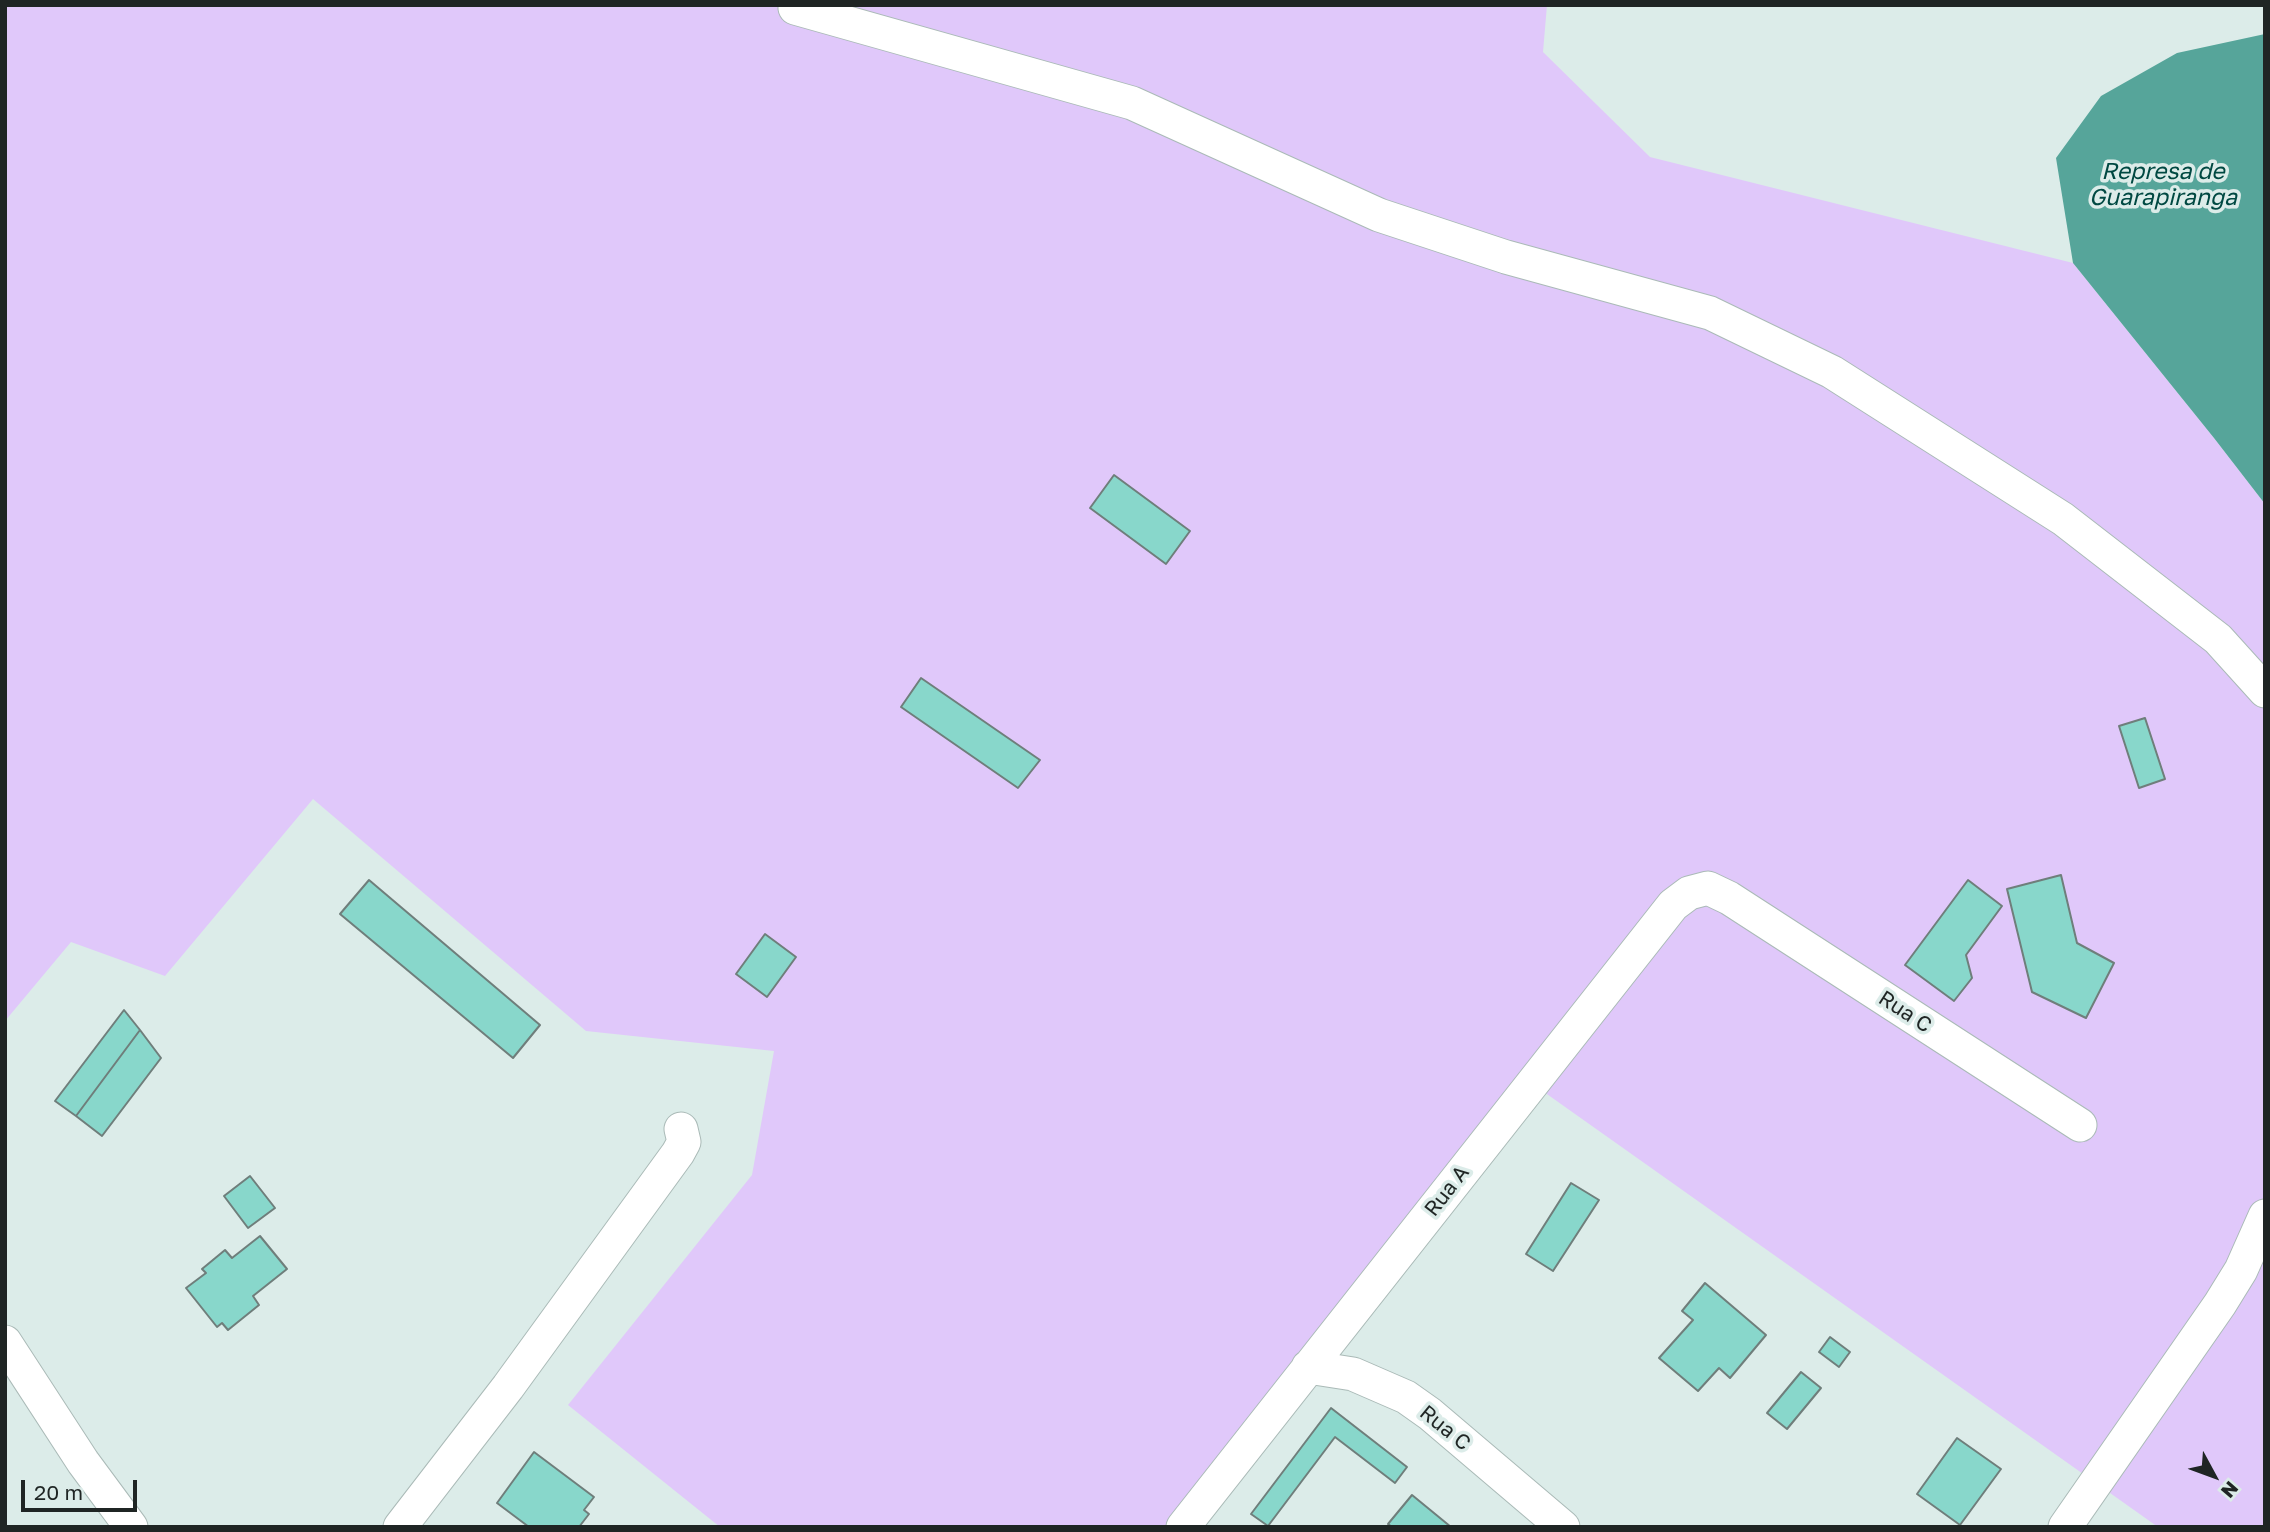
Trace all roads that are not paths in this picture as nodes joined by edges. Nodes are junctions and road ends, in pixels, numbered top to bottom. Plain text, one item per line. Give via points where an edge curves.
1 (795, 8) dead end
2 (2265, 691) edge
3 (1729, 898) joint
4 (2080, 1125) dead end
5 (681, 1129) dead end
6 (2265, 1216) edge
7 (5, 1342) edge
8 (1308, 1367) junction
9 (131, 1527) edge
10 (400, 1527) edge
11 (1183, 1527) edge
12 (1563, 1527) edge
13 (2065, 1527) edge

1 - 2 street via 1132,103 1379,215 1506,257 1710,313 1832,372 2063,519 2218,639
3 - 4 street, Rua C
3 - 8 street, Rua A via 1708,888 1689,893 1673,905
5 - 10 street via 684,1142 678,1153
6 - 13 street via 2220,1304
7 - 9 street
8 - 11 street, Rua A
8 - 12 street, Rua C via 1353,1374 1406,1397

